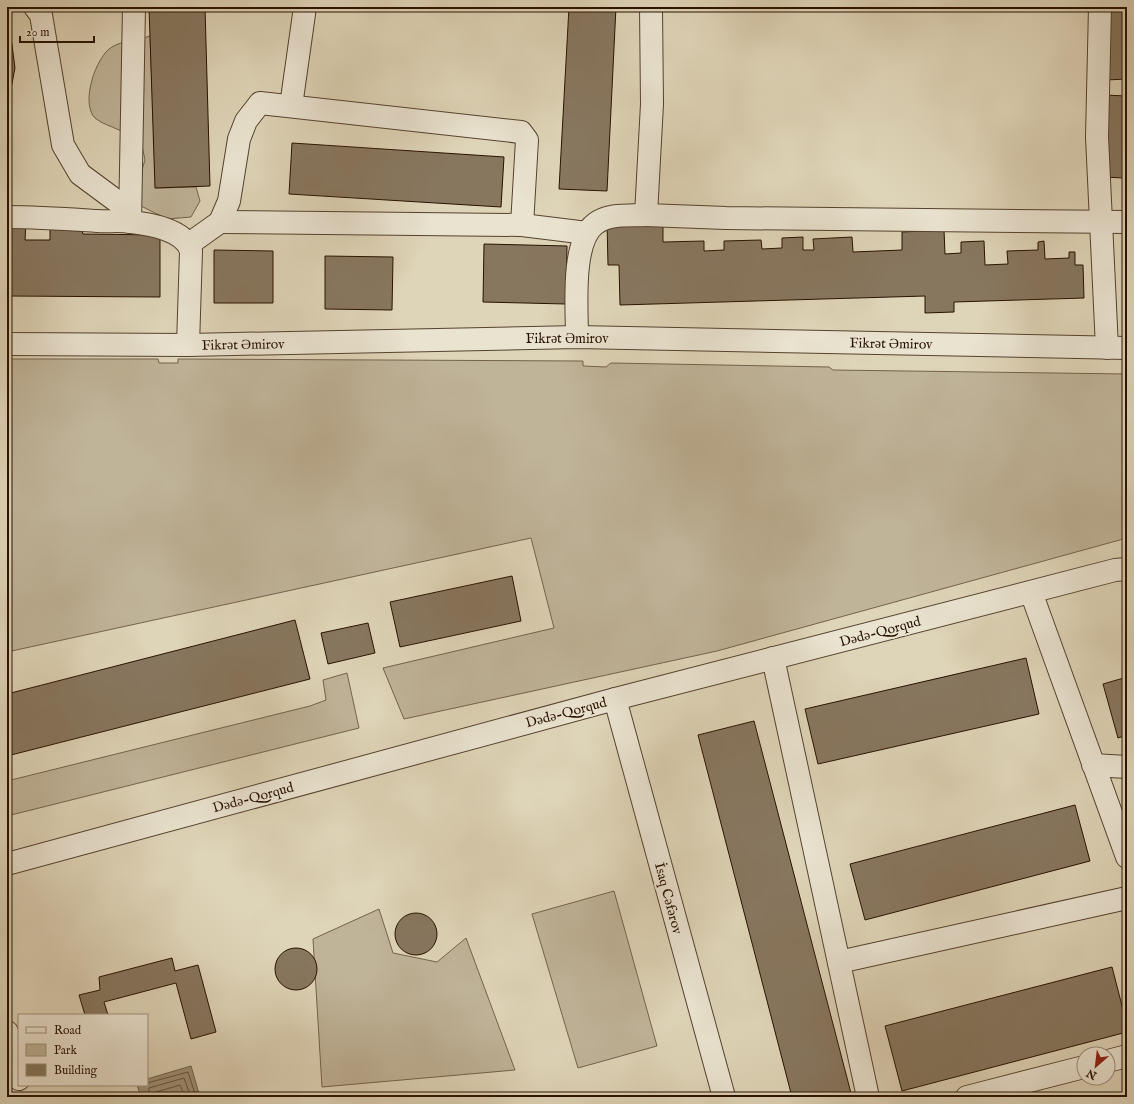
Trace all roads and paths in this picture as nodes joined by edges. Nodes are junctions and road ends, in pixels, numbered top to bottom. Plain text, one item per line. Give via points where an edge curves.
1 (35, 7) edge
2 (134, 7) edge
3 (304, 7) edge
4 (651, 7) edge
5 (1100, 7) edge
6 (291, 106) junction
7 (646, 215) junction
8 (130, 216) junction
9 (7, 217) edge
10 (220, 222) junction
11 (1127, 222) edge
12 (1102, 223) junction
13 (522, 225) junction
14 (587, 234) junction
15 (189, 244) junction
16 (577, 337) junction
17 (7, 344) edge
18 (188, 345) junction
19 (1117, 348) edge
20 (1127, 569) edge
21 (1030, 592) junction
22 (773, 658) junction
23 (615, 699) junction
24 (1093, 765) junction
25 (1127, 767) edge
26 (1127, 857) edge
27 (7, 864) edge
28 (1127, 898) edge
29 (839, 962) junction
30 (7, 1032) edge
31 (1127, 1056) edge
32 (1116, 1059) edge
33 (1076, 1069) edge
34 (18, 1075) edge
35 (21, 1086) edge
36 (24, 1097) edge
37 (724, 1097) edge
38 (868, 1097) edge
39 (967, 1097) edge

1 - 8 street via 41,15 63,145 80,174
2 - 8 street
3 - 6 street
4 - 7 street via 652,104
5 - 12 street via 1097,137
6 - 10 street via 260,103 246,121 239,139 229,201
6 - 13 street via 521,132 527,140
7 - 12 street
7 - 14 street via 610,217 595,224
8 - 9 street via 99,221 57,217
8 - 15 street via 168,230
10 - 13 street
10 - 15 street
11 - 12 street
12 - 19 street
13 - 14 street
14 - 16 street via 577,264
15 - 18 street via 191,252
16 - 18 street, Fikrət Əmirov
16 - 19 street, Fikrət Əmirov
17 - 18 street, Fikrət Əmirov
20 - 21 street, Dədə-Qorqud
21 - 22 street, Dədə-Qorqud
21 - 24 street
22 - 23 street, Dədə-Qorqud
22 - 29 street
23 - 27 street, Dədə-Qorqud
23 - 37 street, İsaq Cəfərov
24 - 25 street
24 - 26 street
28 - 29 street
29 - 38 street
30 - 34 street
31 - 32 street
33 - 39 street
35 - 36 street

